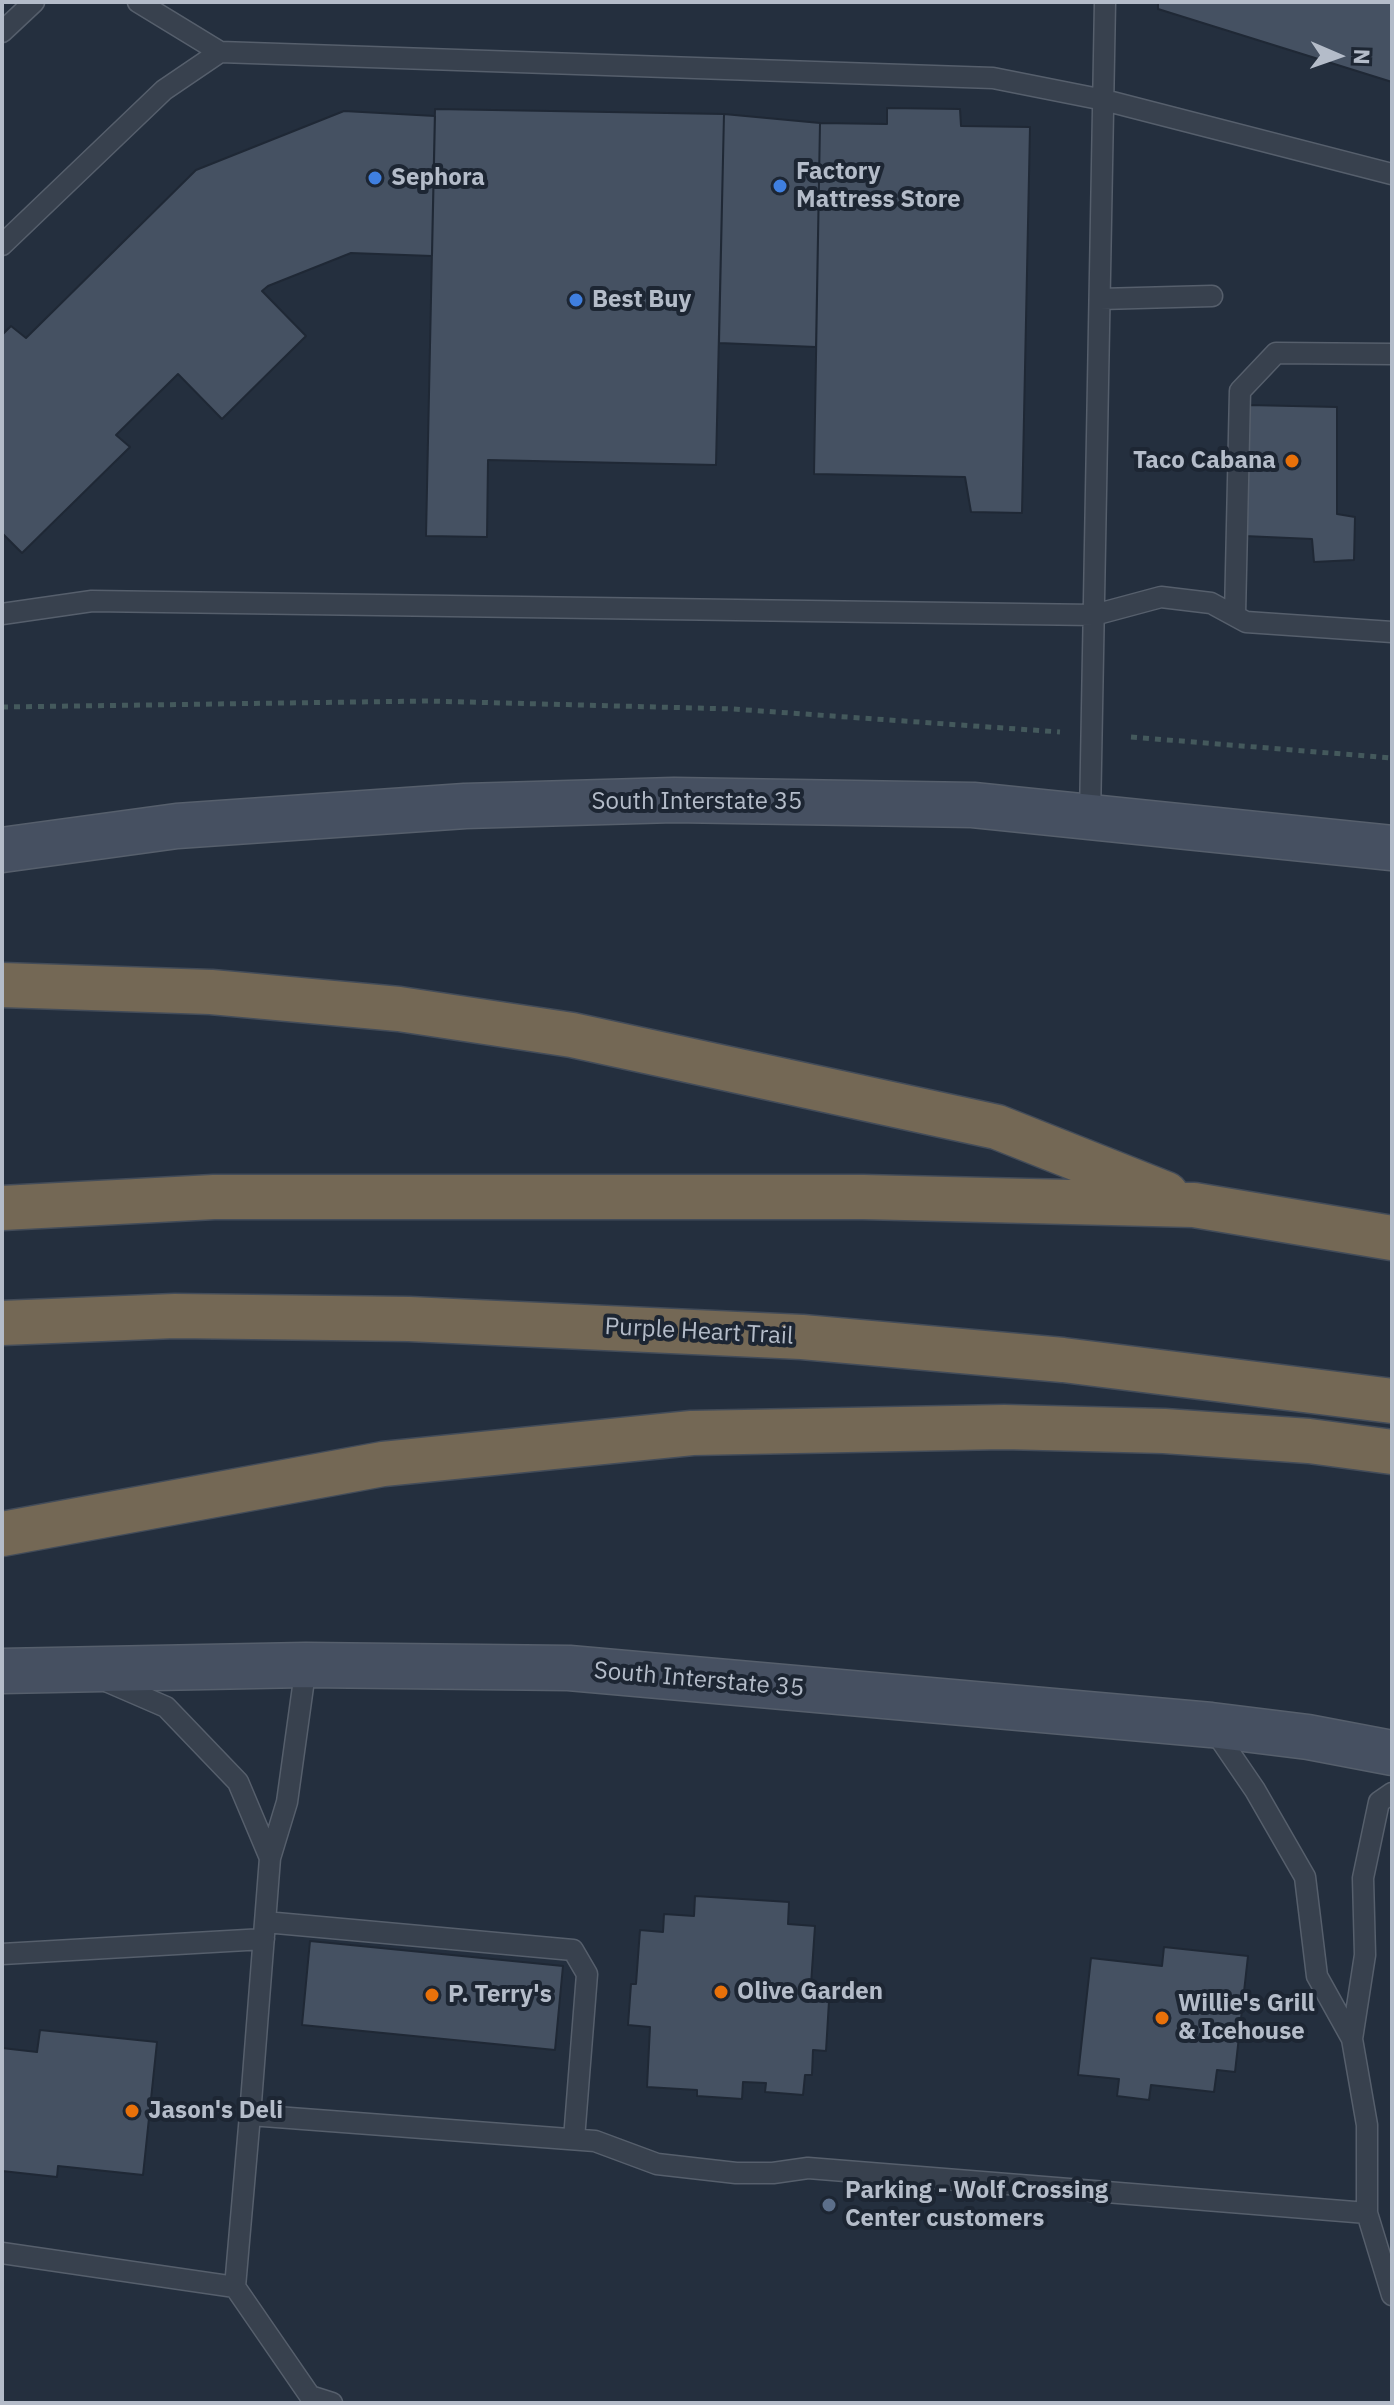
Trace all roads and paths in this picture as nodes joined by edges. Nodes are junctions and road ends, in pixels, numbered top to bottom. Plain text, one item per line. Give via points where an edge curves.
1 (34, 2) edge
2 (138, 2) edge
3 (1105, 2) edge
4 (2, 32) edge
5 (220, 52) junction
6 (1104, 100) junction
7 (1392, 174) edge
8 (2, 245) edge
9 (1212, 296) dead end
10 (1100, 299) junction
11 (1392, 354) edge
12 (2, 614) edge
13 (1094, 615) junction
14 (1235, 615) junction
15 (1392, 632) edge
16 (2, 707) edge
17 (1063, 732) dead end
18 (1131, 737) dead end
19 (1392, 758) edge
20 (1090, 817) junction
21 (1392, 848) edge
22 (2, 850) edge
23 (2, 985) edge
24 (1194, 1205) junction
25 (2, 1208) edge
26 (1392, 1238) edge
27 (2, 1323) edge
28 (1392, 1401) edge
29 (1392, 1452) edge
30 (2, 1534) edge
31 (306, 1665) junction
32 (78, 1669) junction
33 (2, 1671) edge
34 (1211, 1725) junction
35 (1392, 1733) edge
36 (1348, 1744) junction
37 (1392, 1753) edge
38 (1392, 1793) edge
39 (270, 1858) junction
40 (265, 1931) junction
41 (2, 1954) edge
42 (1352, 2039) junction
43 (250, 2115) junction
44 (574, 2139) junction
45 (1367, 2213) junction
46 (2, 2253) edge
47 (235, 2287) junction
48 (1392, 2295) edge
49 (332, 2403) edge

1 - 4 lane
2 - 5 lane
3 - 6 lane
5 - 6 lane via 993,78
5 - 8 lane via 164,90
6 - 7 lane
6 - 10 lane
9 - 10 lane
10 - 13 lane
11 - 14 lane via 1276,353 1240,391
12 - 13 lane via 92,601
13 - 14 lane via 1161,597 1211,603
13 - 20 lane
14 - 15 lane via 1246,622
16 - 17 path via 428,701 733,709
18 - 19 path
20 - 21 main road, South Interstate 35
20 - 22 main road, South Interstate 35 via 973,805 659,800 465,806 177,826
23 - 24 highway via 211,992 399,1009 572,1035 997,1127
24 - 25 highway via 863,1197 214,1197
24 - 26 highway
27 - 28 highway, Purple Heart Trail via 175,1316 409,1319 802,1337 1063,1360
29 - 30 highway via 1164,1431 1004,1427 692,1433 383,1464
31 - 32 main road, South Interstate 35
31 - 34 main road, South Interstate 35 via 569,1668
31 - 39 lane via 287,1802
32 - 33 main road, South Interstate 35
32 - 39 lane via 166,1707 238,1782
34 - 36 main road, South Interstate 35
34 - 42 lane via 1305,1877 1317,1976
35 - 36 main road
36 - 37 main road, South Interstate 35
38 - 42 lane via 1379,1802 1363,1878 1365,1955
39 - 40 lane
40 - 41 lane
40 - 43 lane
40 - 44 lane via 573,1950 587,1974
42 - 45 lane via 1367,2125
43 - 44 lane
43 - 47 lane
44 - 45 lane via 595,2141 657,2164 736,2173 808,2168
45 - 48 lane
46 - 47 lane
47 - 49 lane via 310,2396

